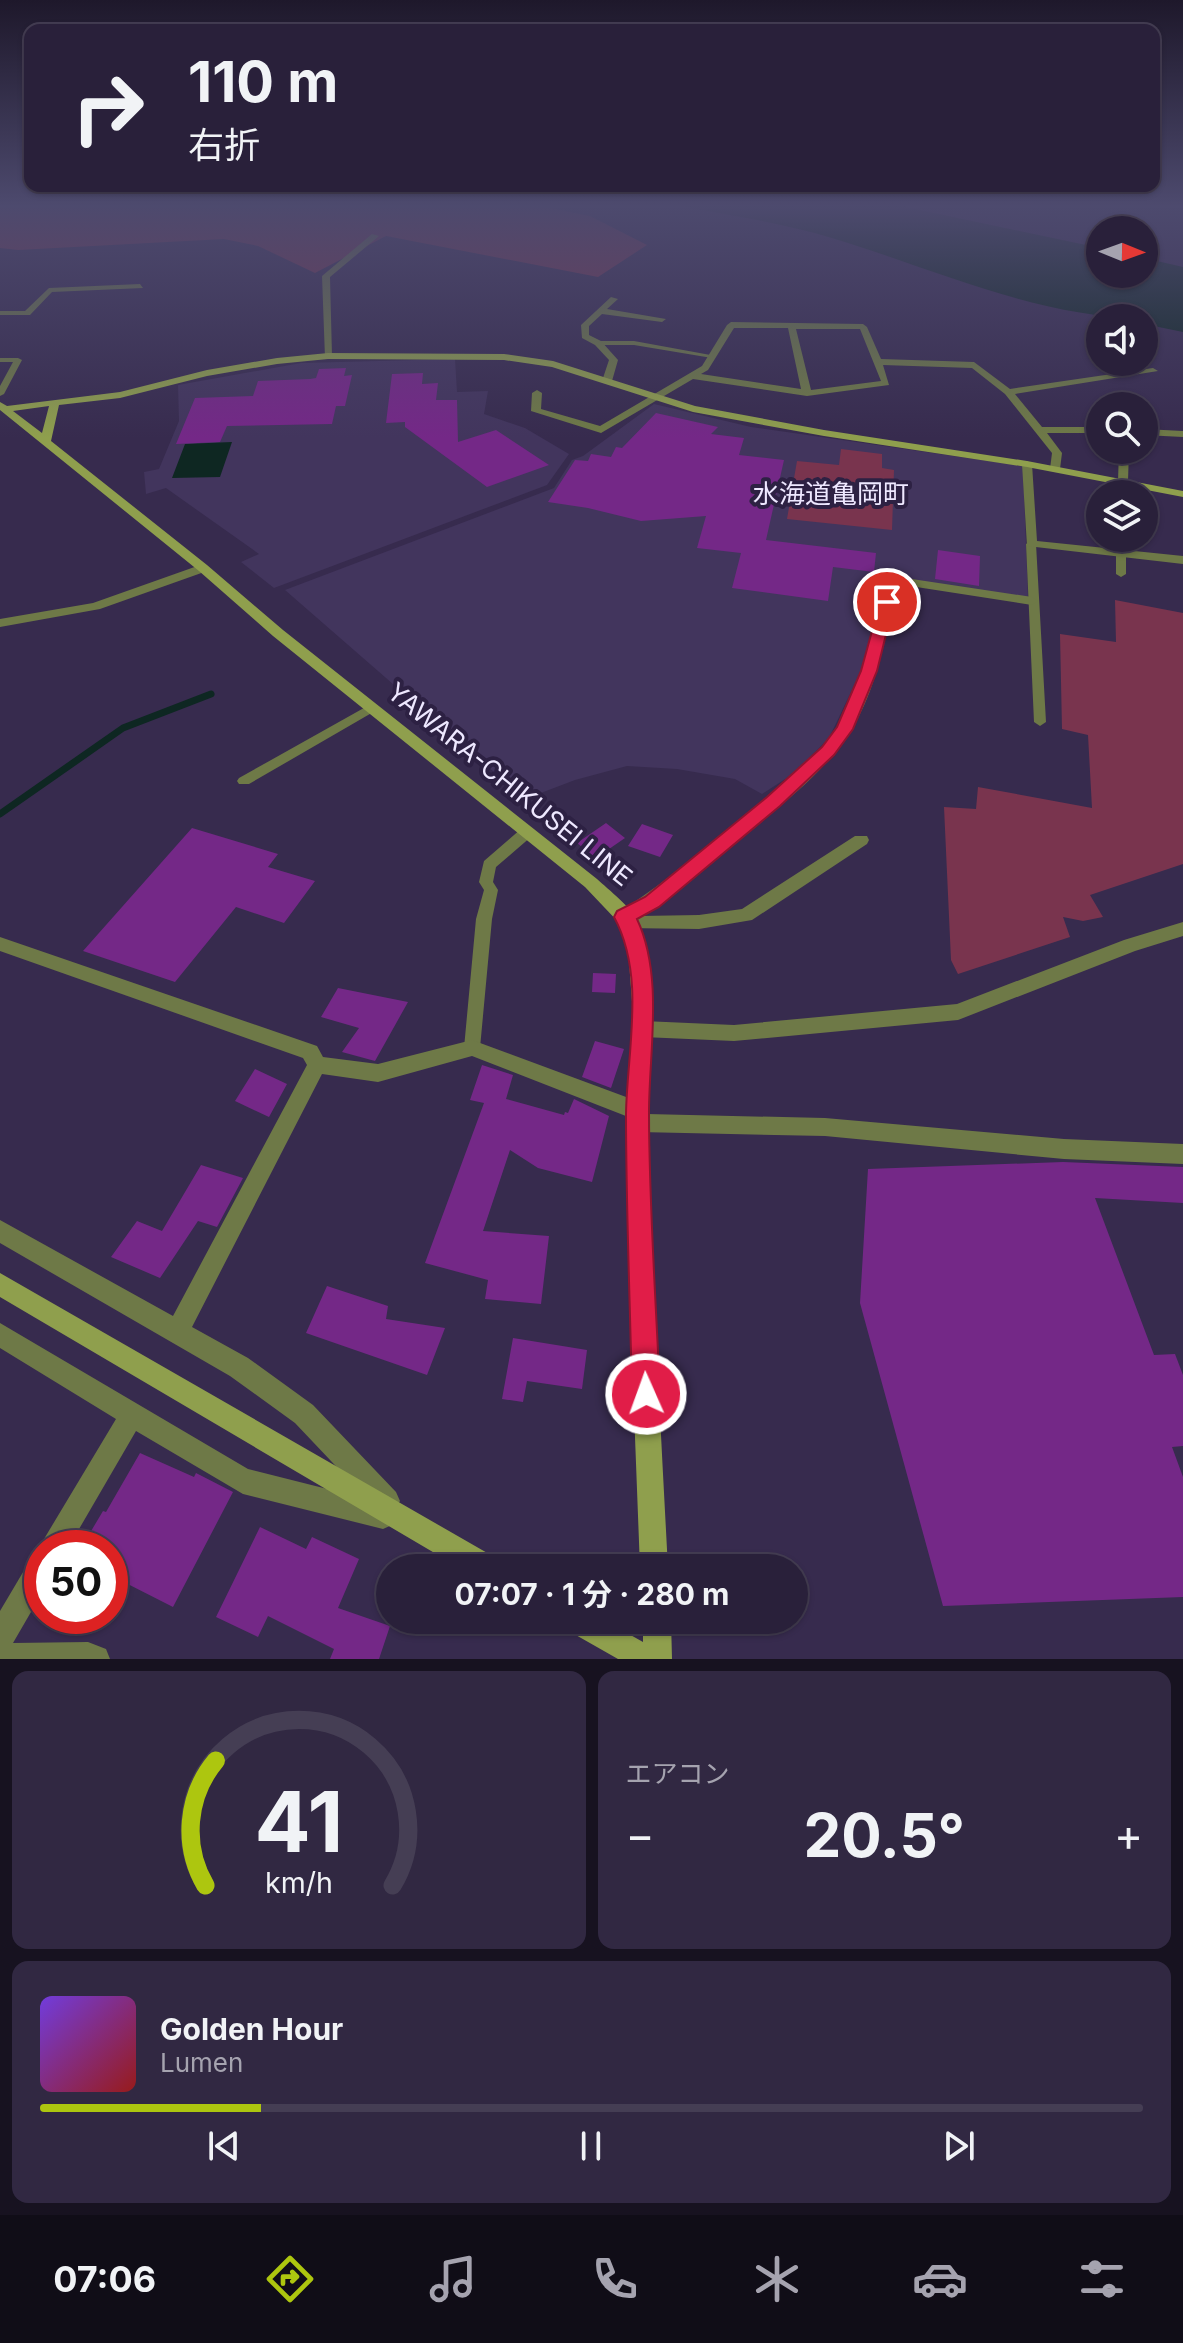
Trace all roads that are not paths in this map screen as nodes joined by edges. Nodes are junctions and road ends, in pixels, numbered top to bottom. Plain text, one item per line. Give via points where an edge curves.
1 (326, 283) edge
2 (140, 286) dead end
3 (614, 299) dead end
4 (600, 311) junction
5 (0, 313) edge
6 (662, 319) dead end
7 (792, 328) junction
8 (598, 343) junction
9 (328, 356) junction
10 (712, 356) junction
11 (0, 360) edge
12 (878, 362) junction
13 (693, 376) junction
14 (1118, 376) edge
15 (607, 381) junction
16 (1008, 392) junction
17 (537, 393) dead end
18 (807, 393) junction
19 (0, 394) edge
20 (654, 397) junction
21 (55, 404) junction
22 (2, 408) edge
23 (1039, 430) junction
24 (1086, 430) edge
25 (1158, 433) edge
26 (1183, 434) edge
27 (46, 443) junction
28 (1027, 464) junction
29 (1055, 469) junction
30 (1117, 480) edge
31 (1158, 489) edge
32 (1183, 494) edge
33 (1031, 544) junction
34 (1121, 556) junction
35 (1183, 560) edge
36 (203, 568) junction
37 (1121, 574) dead end
38 (1032, 601) junction
39 (0, 623) edge
40 (371, 708) junction
41 (1040, 722) dead end
42 (244, 781) dead end
43 (527, 832) junction
44 (861, 840) dead end
45 (627, 920) junction
46 (1183, 929) edge
47 (0, 944) edge
48 (643, 1029) junction
49 (472, 1048) junction
50 (317, 1065) junction
51 (638, 1117) junction
52 (1183, 1154) edge
53 (0, 1231) edge
54 (0, 1284) edge
55 (177, 1332) junction
56 (0, 1335) edge
57 (132, 1415) junction
58 (407, 1523) junction
59 (64, 1530) edge
60 (461, 1554) edge
61 (653, 1554) edge
62 (24, 1597) edge
63 (601, 1634) edge
64 (657, 1634) edge
65 (0, 1638) edge
66 (0, 1657) edge
67 (96, 1659) edge
68 (645, 1659) edge
69 (658, 1659) edge

1 - 9 street
2 - 5 street via 59,288 49,290 27,313
3 - 4 street
4 - 6 street
4 - 8 street via 583,331
7 - 10 street via 731,325
7 - 12 street via 863,327
7 - 18 street
8 - 10 lane via 634,343
8 - 15 street via 614,360
9 - 15 street via 504,357 553,364
9 - 21 street via 229,369
10 - 13 street
11 - 19 lane via 18,360
12 - 16 street via 974,365
12 - 18 street via 886,383
13 - 18 street
13 - 20 street
14 - 16 street
15 - 20 street
16 - 23 street
17 - 20 street via 536,411 601,430
20 - 28 street via 780,425
21 - 22 street
21 - 27 street
22 - 27 street, YAWARA-CHIKUSEI LINE
23 - 24 street
23 - 29 street via 1057,453
25 - 26 street
27 - 36 street, YAWARA-CHIKUSEI LINE
28 - 29 street
28 - 33 street
29 - 30 street
31 - 32 street
33 - 34 street
33 - 38 lane
34 - 35 street
34 - 37 lane
36 - 39 street via 96,606
36 - 40 street, YAWARA-CHIKUSEI LINE
38 - 41 lane
38 - 45 street via 892,580 869,671 845,729 828,751
40 - 42 lane
40 - 43 street, YAWARA-CHIKUSEI LINE
43 - 45 street, YAWARA-CHIKUSEI LINE
43 - 49 lane via 489,865 486,882 491,890
44 - 45 street via 746,915 699,922
45 - 48 street, YAWARA-CHIKUSEI LINE via 638,961
46 - 48 street via 958,1012 734,1033
47 - 50 street via 310,1052
48 - 51 street, YAWARA-CHIKUSEI LINE
49 - 50 street via 378,1073
49 - 51 street
50 - 55 street
51 - 52 street
51 - 61 street, YAWARA-CHIKUSEI LINE
53 - 55 street
54 - 58 street
55 - 58 street via 239,1367 304,1414
56 - 57 street
57 - 58 street via 243,1481
57 - 59 street
58 - 60 street
62 - 65 street
63 - 68 street
64 - 69 street
66 - 67 street

